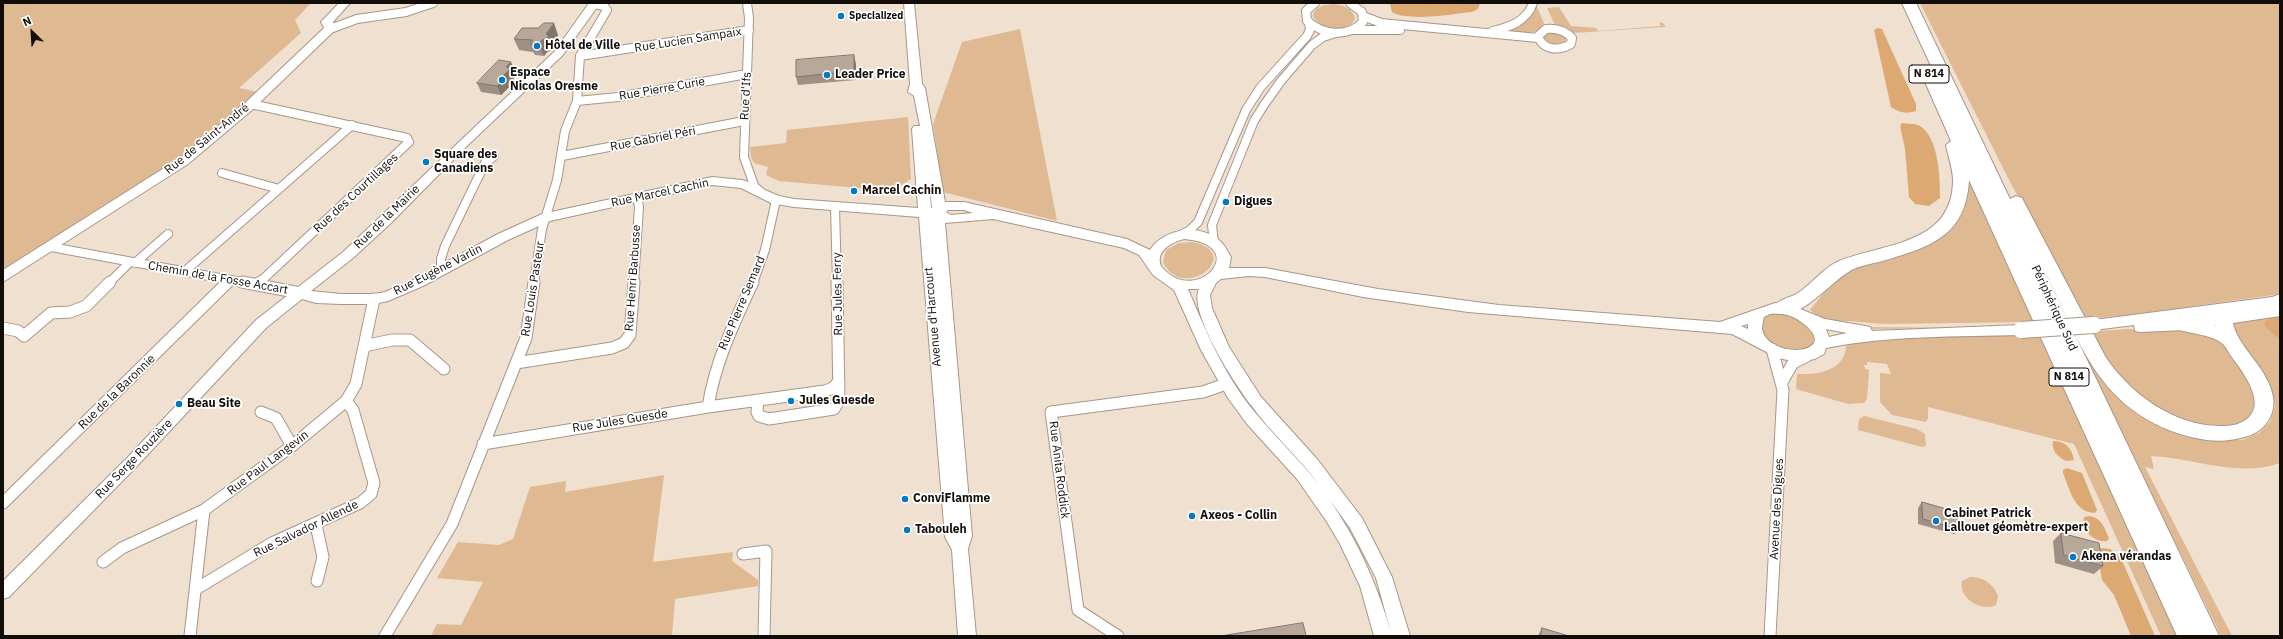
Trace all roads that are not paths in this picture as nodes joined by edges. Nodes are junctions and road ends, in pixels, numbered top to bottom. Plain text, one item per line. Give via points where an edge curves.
1 (345, 3) edge
2 (432, 3) edge
3 (747, 3) edge
4 (909, 3) edge
5 (1314, 3) edge
6 (1350, 3) edge
7 (1365, 3) edge
8 (1533, 3) edge
9 (1896, 3) edge
10 (1909, 3) edge
11 (595, 4) edge
12 (1363, 14) junction
13 (1309, 22) junction
14 (1430, 28) junction
15 (330, 29) junction
16 (749, 30) junction
17 (1353, 30) junction
18 (1336, 33) junction
19 (1478, 33) junction
20 (1538, 38) dead end
21 (580, 56) junction
22 (747, 74) junction
23 (577, 101) junction
24 (251, 104) junction
25 (1949, 118) junction
26 (744, 121) junction
27 (352, 125) junction
28 (494, 156) dead end
29 (562, 156) junction
30 (1984, 161) junction
31 (222, 173) dead end
32 (279, 188) junction
33 (755, 188) junction
34 (637, 197) junction
35 (776, 200) junction
36 (835, 207) junction
37 (932, 213) junction
38 (547, 218) junction
39 (168, 234) dead end
40 (1180, 235) junction
41 (1161, 243) junction
42 (1127, 244) junction
43 (51, 247) junction
44 (1218, 247) junction
45 (133, 262) junction
46 (1154, 264) junction
47 (441, 270) junction
48 (184, 272) junction
49 (1259, 272) junction
50 (3, 277) edge
51 (1214, 277) junction
52 (230, 280) junction
53 (1175, 283) junction
54 (257, 285) junction
55 (300, 293) junction
56 (374, 299) junction
57 (2280, 301) edge
58 (1782, 308) junction
59 (2280, 311) edge
60 (1757, 316) junction
61 (1807, 318) junction
62 (2223, 320) junction
63 (2186, 325) junction
64 (1719, 326) junction
65 (2094, 326) junction
66 (3, 328) edge
67 (1891, 334) junction
68 (2230, 339) junction
69 (1821, 344) junction
70 (364, 346) junction
71 (1767, 346) junction
72 (1810, 355) junction
73 (516, 363) junction
74 (444, 370) dead end
75 (839, 381) junction
76 (1782, 382) junction
77 (1226, 384) junction
78 (758, 400) junction
79 (346, 401) junction
80 (708, 407) junction
81 (261, 412) dead end
82 (483, 444) junction
83 (292, 446) junction
84 (3, 503) edge
85 (204, 510) junction
86 (316, 525) junction
87 (960, 549) junction
88 (743, 554) dead end
89 (103, 562) dead end
90 (317, 581) dead end
91 (196, 589) junction
92 (3, 592) edge
93 (190, 636) edge
94 (386, 636) edge
95 (764, 636) edge
96 (967, 636) edge
97 (1118, 636) edge
98 (1383, 636) edge
99 (1401, 636) edge
100 (1770, 636) edge
101 (2188, 636) edge
102 (2208, 636) edge

1 - 15 main road, Rue de Saint-André via 327,22
2 - 15 street via 406,12 357,19
3 - 16 street, Rue d'Ifs
4 - 37 main road, Avenue d'Harcourt via 916,84 914,89
5 - 13 street via 1306,11
6 - 12 street
7 - 12 street
8 - 19 street via 1529,12 1516,23 1500,30
9 - 25 highway, Périphérique Sud / N 814
10 - 30 highway, Périphérique Sud / N 814
11 - 21 street, Rue Louis Pasteur via 604,6 607,10
11 - 55 main road, Rue de la Mairie via 559,53 386,220 348,255
12 - 14 street via 1378,23
12 - 17 street via 1363,22
13 - 18 street via 1318,29
13 - 40 street via 1310,30 1307,36 1260,88 1246,110 1198,222
14 - 17 street
14 - 19 street
15 - 24 main road, Rue de Saint-André
16 - 21 street, Rue Lucien Sampaix
16 - 22 street, Rue d'Ifs
17 - 18 street
18 - 44 street via 1319,39 1304,53 1254,121 1212,225
19 - 20 street
21 - 23 street, Rue Louis Pasteur
22 - 23 street, Rue Pierre Curie via 618,97
22 - 26 street, Rue d'Ifs
23 - 29 street, Rue Louis Pasteur via 565,131
24 - 27 street, Rue des Courtillages
24 - 43 main road, Rue de Saint-André via 184,161
25 - 58 highway, N 814 via 1961,179 1956,210 1947,222 1927,239 1915,245 1844,266 1804,298
25 - 101 highway, Périphérique Sud / N 814
26 - 29 street, Rue Gabriel Péri
26 - 33 street, Rue d'Ifs via 744,157
27 - 32 street
27 - 54 street, Rue des Courtillages via 407,138 408,145
28 - 47 street via 485,164 445,246
29 - 38 street, Rue Louis Pasteur
30 - 68 highway, N 814 via 1999,172 2102,366 2118,386 2140,405 2172,422 2201,431 2234,432 2255,424 2263,412 2263,396 2250,368
30 - 102 highway, Périphérique Sud / N 814
31 - 32 street
32 - 48 street
33 - 34 main road, Rue Marcel Cachin via 716,181
33 - 35 main road, Rue Marcel Cachin
34 - 38 main road, Rue Marcel Cachin
34 - 73 street, Rue Henri Barbusse via 639,208 630,335 624,343 612,348
35 - 36 main road, Rue Marcel Cachin
35 - 80 street, Rue Pierre Semard via 760,264 722,346
36 - 37 main road, Rue Marcel Cachin
36 - 75 street, Rue Jules Ferry
37 - 42 main road, Rue Marcel Cachin via 949,220 972,216 1000,216
37 - 87 main road, Avenue d'Harcourt via 945,288 964,536
37 - 87 main road, Avenue d'Harcourt via 926,239 953,537
38 - 47 main road, Rue Eugène Varlin via 503,237
38 - 73 street, Rue Louis Pasteur via 542,229 526,338
39 - 45 street, Chemin de la Fosse Accart
40 - 41 main road
40 - 44 main road via 1198,236
41 - 42 main road
41 - 46 main road via 1153,255
42 - 46 main road via 1142,251
43 - 45 street, Chemin de la Fosse Accart
43 - 50 main road, Rue de Saint-André
44 - 49 main road via 1230,260
44 - 51 main road via 1224,262
45 - 48 street, Chemin de la Fosse Accart
45 - 66 street via 82,309 51,314 24,336 18,331
46 - 53 main road via 1160,274
47 - 56 main road, Rue Eugène Varlin via 401,291
48 - 52 street, Chemin de la Fosse Accart
49 - 51 main road via 1236,271
49 - 64 main road via 1469,307
51 - 53 main road via 1194,285
51 - 99 main road via 1203,295 1205,308 1223,349 1256,401 1312,463 1356,523 1384,577
52 - 54 street, Chemin de la Fosse Accart
52 - 84 street, Rue de la Baronnie
53 - 77 main road via 1180,287 1207,351
54 - 55 street, Chemin de la Fosse Accart
55 - 56 main road, Rue Eugène Varlin via 322,298
55 - 92 main road, Rue Serge Rouzière via 261,324 133,461
56 - 70 street, Rue Paul Langevin
57 - 62 highway via 2263,308 2226,314
57 - 65 main road
58 - 60 main road via 1764,311
58 - 61 main road
59 - 62 main road
60 - 64 main road
60 - 71 main road via 1754,329
61 - 67 main road via 1825,324
61 - 69 main road via 1818,329
62 - 63 main road
62 - 68 highway
63 - 65 main road
63 - 68 highway
64 - 71 main road via 1734,329
65 - 67 main road, bridge
67 - 69 main road
69 - 72 main road via 1817,351
70 - 74 street via 392,340 410,340
70 - 79 street, Rue Paul Langevin via 356,384
71 - 72 main road via 1792,356
71 - 76 street
72 - 76 street via 1793,363
73 - 82 street, Rue Louis Pasteur
75 - 78 street, Rue Jules Guesde via 833,388 825,391
75 - 78 street via 839,400 834,409 829,411 763,418 757,412
76 - 100 street, Avenue des Digues
77 - 97 street, Rue Anita Roddick via 1203,392 1052,412 1078,610
77 - 98 main road via 1261,430 1307,482 1352,548 1367,581
78 - 80 street, Rue Jules Guesde
79 - 83 street, Rue Paul Langevin
79 - 86 street, Rue Salvador Allende via 353,410 374,483 373,488 367,498 360,503
80 - 82 street, Rue Jules Guesde
81 - 83 street via 276,418
82 - 94 street, Rue Louis Pasteur via 452,524
83 - 85 street, Rue Paul Langevin
85 - 89 street, Rue Paul Langevin via 122,548
85 - 91 street
86 - 90 street via 323,557
86 - 91 street, Rue Salvador Allende via 272,543
87 - 96 main road, Avenue d'Harcourt
88 - 95 street via 766,551
91 - 93 street

